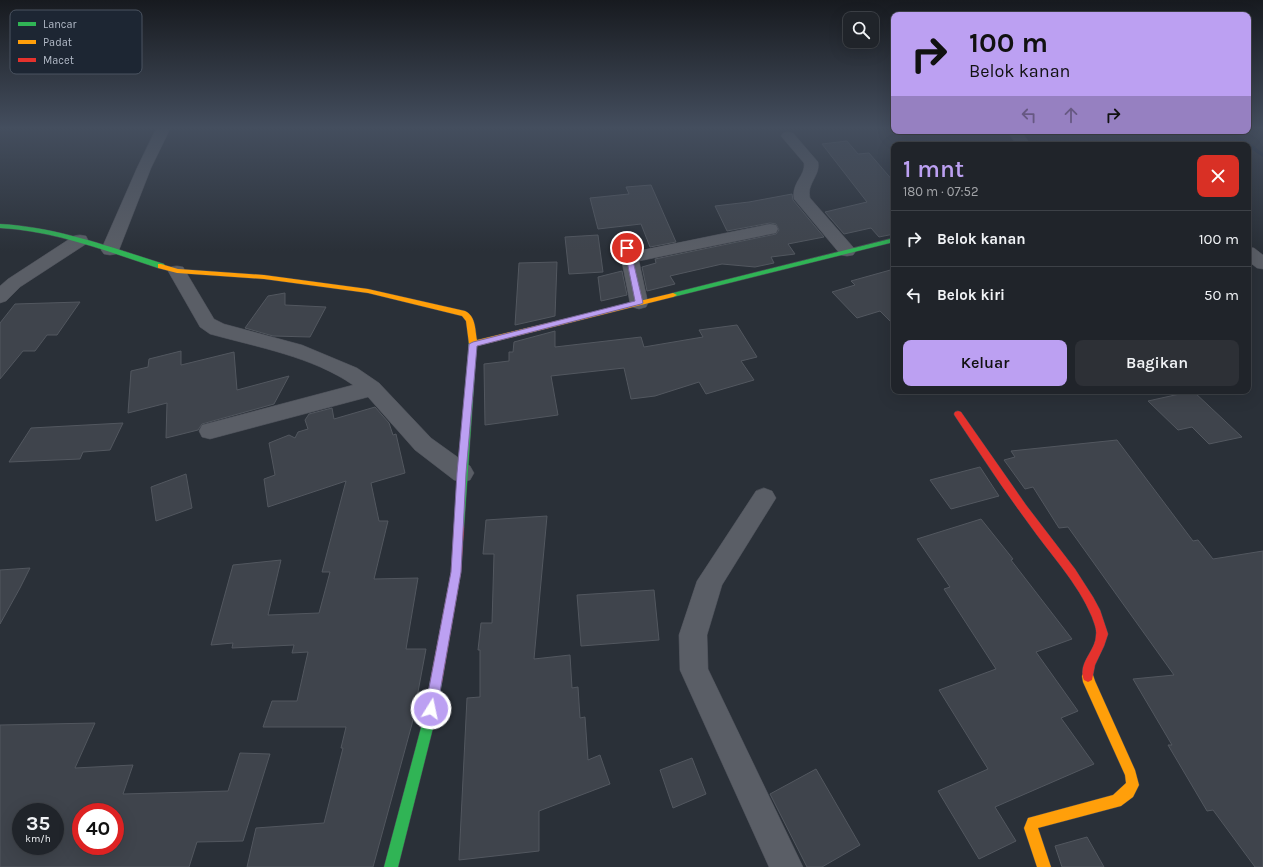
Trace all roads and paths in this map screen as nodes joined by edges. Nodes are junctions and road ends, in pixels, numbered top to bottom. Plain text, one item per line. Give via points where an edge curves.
1 (143, 169) edge
2 (811, 169) edge
3 (0, 226) edge
4 (770, 229) dead end
5 (625, 237) dead end
6 (80, 240) junction
7 (891, 241) edge
8 (110, 250) junction
9 (847, 251) junction
10 (1251, 254) edge
11 (629, 258) junction
12 (1263, 264) edge
13 (176, 271) junction
14 (0, 297) edge
15 (639, 303) junction
16 (473, 344) junction
17 (372, 388) junction
18 (958, 414) dead end
19 (210, 431) dead end
20 (462, 473) junction
21 (764, 498) dead end
22 (391, 867) edge
23 (786, 867) edge
24 (1044, 867) edge

1 - 8 street
2 - 9 street via 803,182 800,192 802,199
3 - 6 street via 23,226
4 - 11 street
5 - 11 street
6 - 8 street
6 - 14 street via 14,283
7 - 9 street
8 - 13 street
9 - 15 street
10 - 12 street
11 - 15 street
13 - 16 street via 264,277 368,291 465,314 470,320
13 - 17 street via 207,322 217,328 295,350 350,373
15 - 16 street
16 - 20 street
17 - 19 street
17 - 20 street via 423,444
18 - 24 street via 1088,598 1102,629 1101,641 1087,670 1089,682 1131,774 1133,786 1116,801 1033,823 1031,828
20 - 22 street via 456,572 428,724
21 - 23 street via 710,581 693,635 694,670

